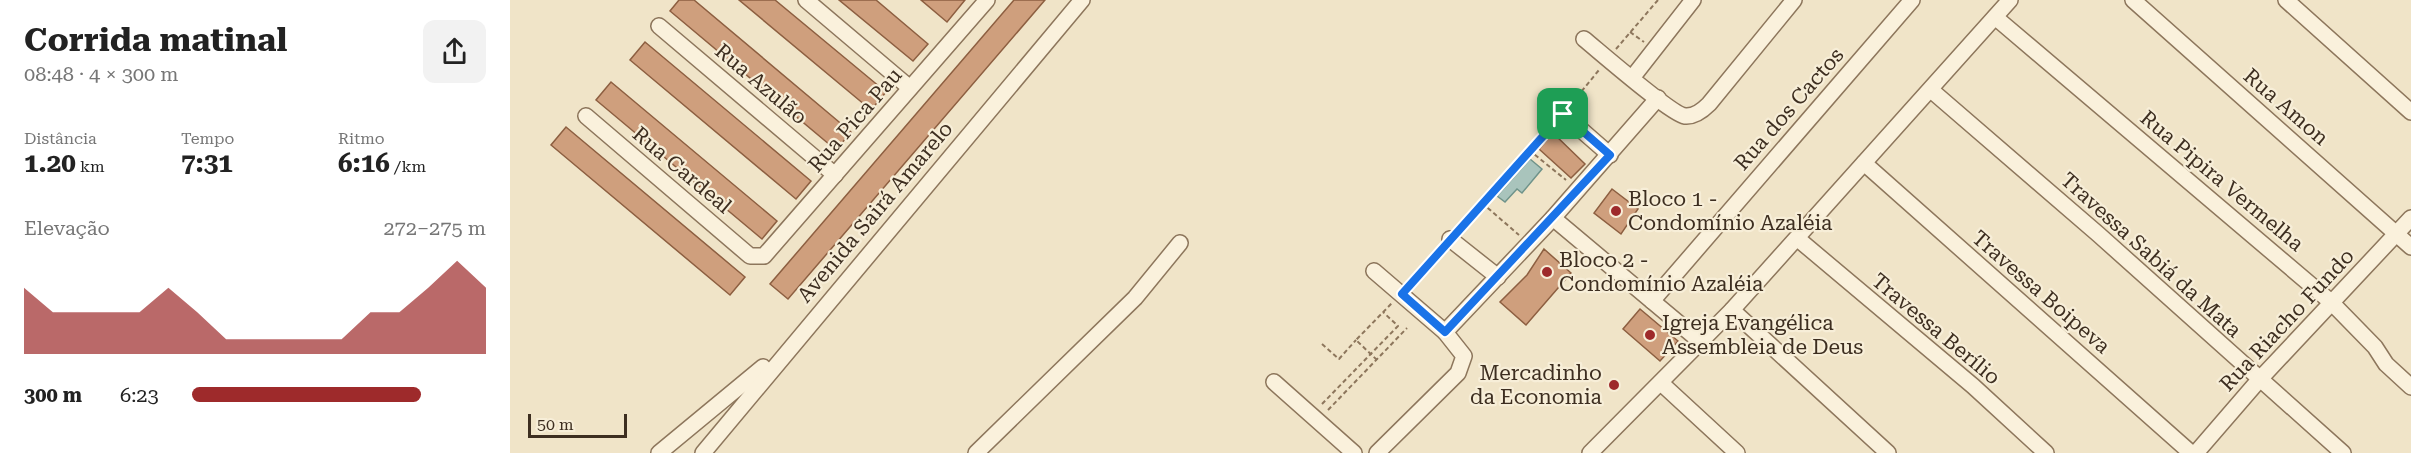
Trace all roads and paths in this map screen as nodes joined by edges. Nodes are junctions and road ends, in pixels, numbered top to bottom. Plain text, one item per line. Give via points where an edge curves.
1 (806, 0) edge
2 (987, 0) edge
3 (1082, 0) edge
4 (1658, 0) edge
5 (1693, 0) edge
6 (1794, 0) edge
7 (1912, 0) edge
8 (2010, 0) edge
9 (2133, 0) edge
10 (2286, 0) edge
11 (1995, 17) junction
12 (659, 26) dead end
13 (1584, 39) dead end
14 (1608, 59) junction
15 (1632, 78) junction
16 (910, 88) junction
17 (1931, 90) junction
18 (1658, 98) junction
19 (2411, 112) edge
20 (1563, 114) junction
21 (586, 116) dead end
22 (1529, 150) junction
23 (1610, 155) junction
24 (1864, 163) junction
25 (835, 175) junction
26 (1578, 190) junction
27 (1482, 203) junction
28 (1553, 218) junction
29 (2411, 218) edge
30 (2397, 233) junction
31 (1450, 238) junction
32 (1798, 239) junction
33 (1180, 243) dead end
34 (1528, 244) junction
35 (2411, 247) edge
36 (750, 256) joint
37 (1374, 271) dead end
38 (1498, 277) junction
39 (1402, 294) junction
40 (1652, 301) junction
41 (2331, 302) junction
42 (1732, 310) junction
43 (1383, 312) junction
44 (1407, 328) dead end
45 (1445, 332) junction
46 (1356, 340) junction
47 (1701, 342) junction
48 (1322, 344) dead end
49 (789, 346) junction
50 (1370, 353) junction
51 (1377, 360) junction
52 (2259, 380) junction
53 (1274, 382) dead end
54 (1661, 383) junction
55 (2411, 387) edge
56 (1315, 411) junction
57 (1595, 451) edge
58 (659, 453) edge
59 (702, 453) edge
60 (976, 453) edge
61 (1354, 453) edge
62 (1377, 453) edge
63 (1737, 453) edge
64 (1888, 453) edge
65 (2046, 453) edge
66 (2191, 453) edge
67 (2196, 453) edge
68 (2343, 453) edge

1 - 16 street
2 - 16 street, Rua Pica Pau
3 - 49 street, Avenida Sairá Amarelo
4 - 14 path
5 - 15 street
6 - 18 street via 1701,111 1683,116
7 - 40 street, Rua dos Cactos
8 - 11 street
9 - 30 street, Rua Amon
10 - 19 street
11 - 17 street
11 - 41 street, Rua Pipira Vermelha
12 - 25 street, Rua Azulão
13 - 14 street
14 - 15 street
14 - 20 path
15 - 18 street
16 - 25 street, Rua Pica Pau
17 - 24 street
17 - 52 street, Travessa Sabiá da Mata
18 - 23 street
20 - 22 path
20 - 23 street
21 - 36 street, Rua Cardeal
22 - 26 path
22 - 27 path
23 - 26 street
24 - 32 street
24 - 66 street, Travessa Boipeva
25 - 36 street, Rua Pica Pau via 771,250 764,256
26 - 28 street
27 - 31 path
27 - 34 path
28 - 34 street
28 - 40 street
29 - 30 street, Rua Riacho Fundo
30 - 35 street, Rua Amon
30 - 41 street, Rua Riacho Fundo
31 - 38 street
31 - 39 path
32 - 42 street
32 - 65 street, Travessa Berílio via 1973,386
33 - 60 street via 1120,314
34 - 38 street
37 - 39 street
38 - 45 street
39 - 43 path
39 - 45 street
40 - 47 street
41 - 52 street, Rua Riacho Fundo
41 - 55 street, Rua Pipira Vermelha via 2375,347 2385,364
42 - 47 street
42 - 64 street
43 - 46 path
43 - 50 path via 1398,326
44 - 51 path
45 - 62 street via 1464,356 1458,373
46 - 48 path via 1339,359
46 - 50 path
47 - 54 street
49 - 58 street
49 - 59 street, Avenida Sairá Amarelo
50 - 51 path
50 - 56 path
51 - 56 path via 1326,412
52 - 67 street, Rua Riacho Fundo
52 - 68 street, Travessa Sabiá da Mata
53 - 56 street
54 - 57 street
54 - 63 street
56 - 61 street

